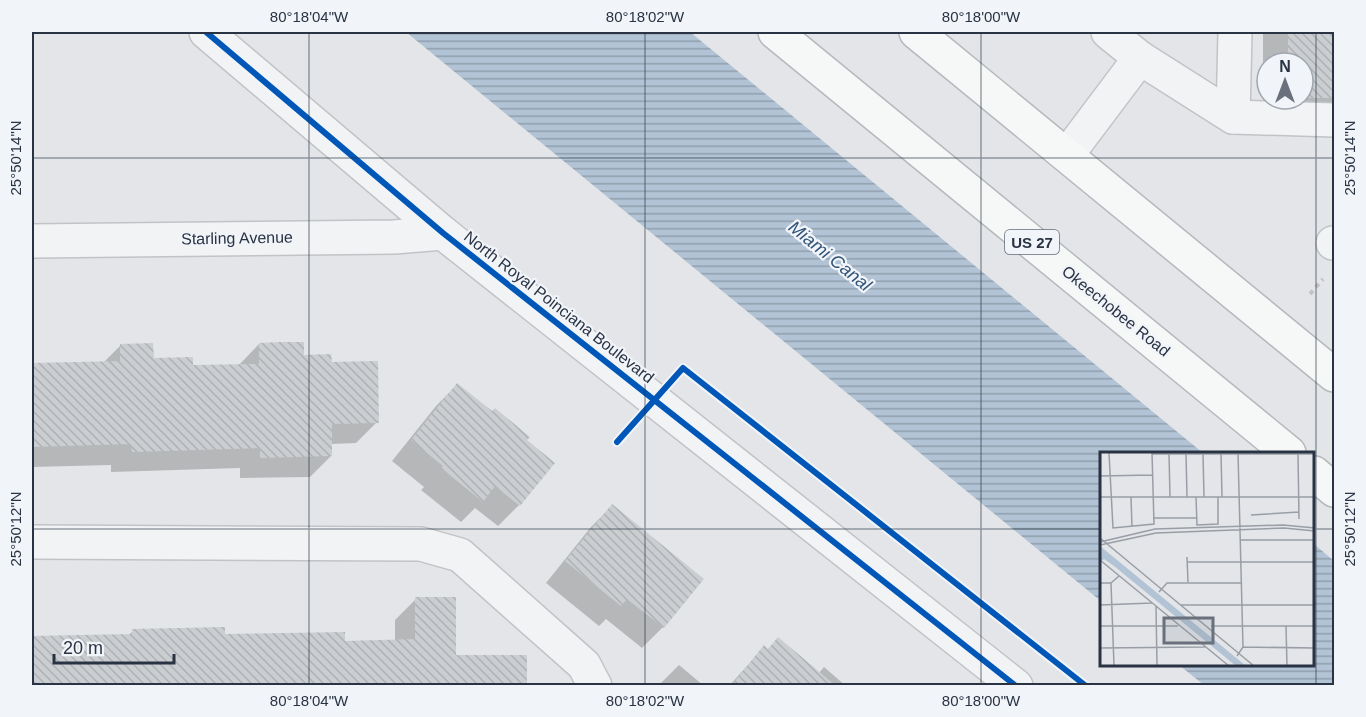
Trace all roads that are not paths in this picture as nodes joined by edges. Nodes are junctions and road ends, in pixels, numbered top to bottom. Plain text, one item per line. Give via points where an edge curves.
1 (206, 32) edge
2 (775, 32) edge
3 (916, 32) edge
4 (1235, 32) edge
5 (1121, 40) edge
6 (1233, 117) junction
7 (1335, 120) edge
8 (1067, 155) junction
9 (443, 233) junction
10 (32, 241) edge
11 (1335, 375) edge
12 (1288, 452) edge
13 (1315, 474) edge
14 (1335, 490) edge
15 (32, 542) edge
16 (594, 686) edge
17 (1016, 686) edge

1 - 9 street, North Royal Poinciana Boulevard
2 - 12 highway, Okeechobee Road / US 27
3 - 8 highway
4 - 6 street
5 - 6 street
5 - 8 street
6 - 7 street
8 - 11 highway
9 - 10 street, Starling Avenue via 394,237
9 - 17 street, North Royal Poinciana Boulevard
13 - 14 highway
15 - 16 street via 421,544 460,555 584,665

